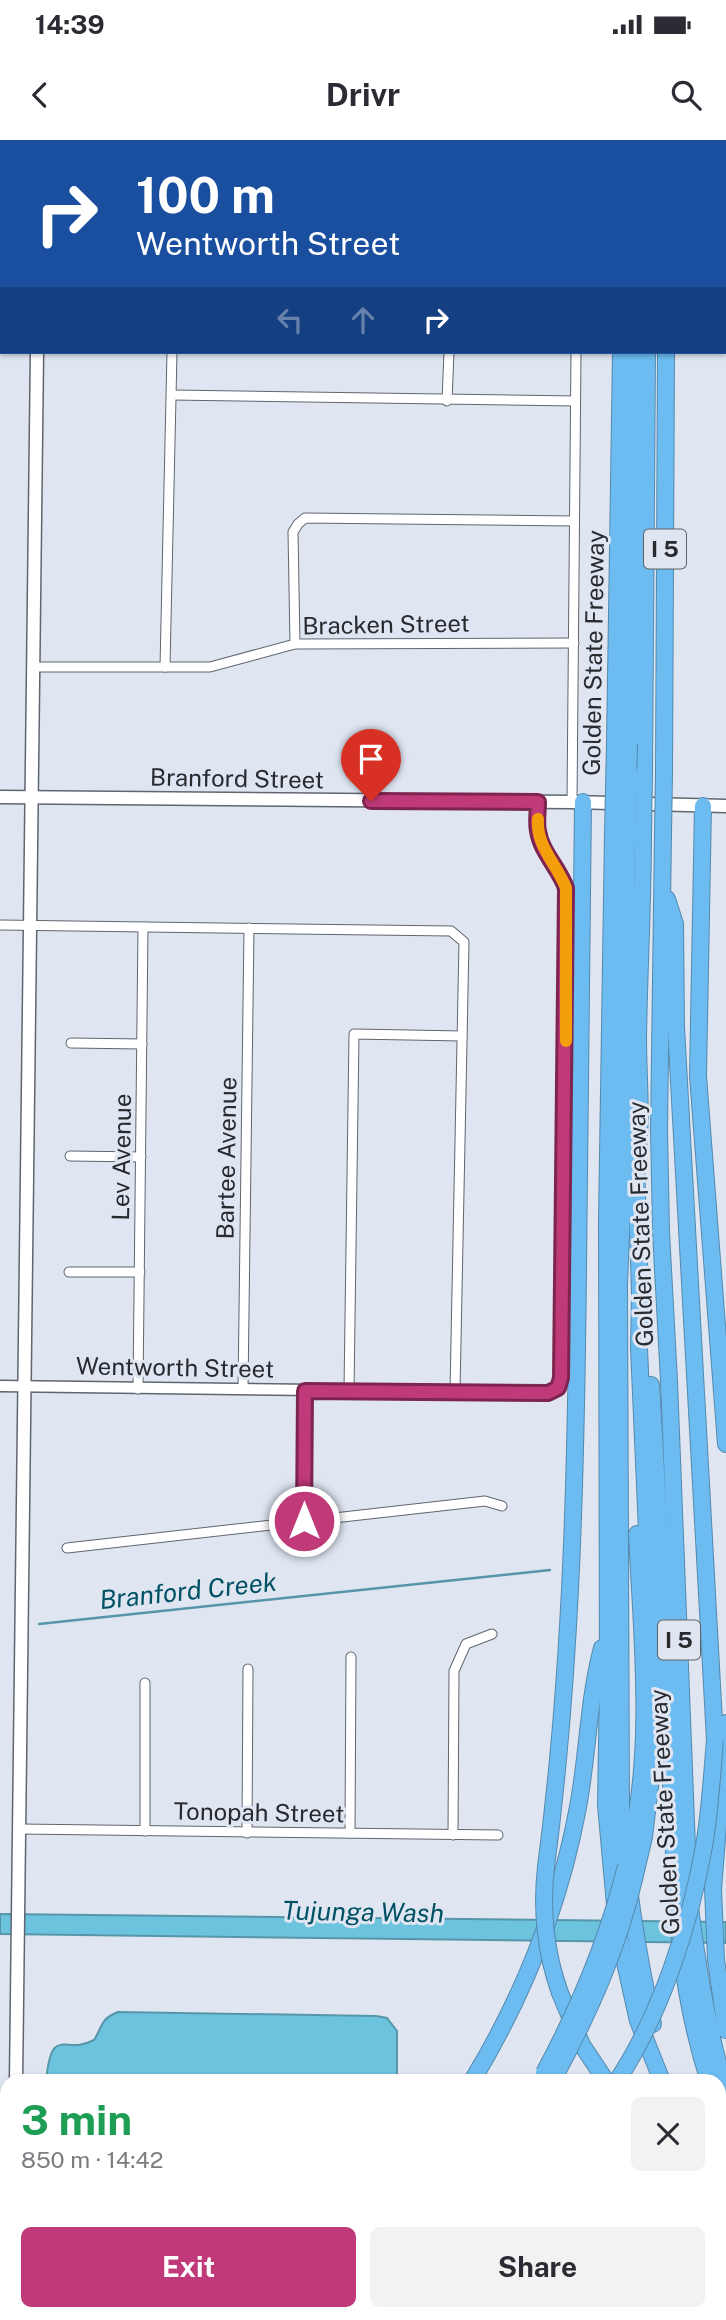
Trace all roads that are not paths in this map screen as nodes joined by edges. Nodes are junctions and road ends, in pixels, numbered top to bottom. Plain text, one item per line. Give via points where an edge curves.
1 (37, 354) edge
2 (172, 354) edge
3 (449, 354) edge
4 (576, 354) edge
5 (621, 354) edge
6 (635, 354) edge
7 (647, 354) edge
8 (666, 354) edge
9 (172, 396) junction
10 (447, 401) junction
11 (575, 401) junction
12 (575, 521) junction
13 (574, 643) junction
14 (295, 644) junction
15 (33, 667) junction
16 (165, 667) junction
17 (622, 744) junction
18 (0, 797) edge
19 (32, 797) junction
20 (538, 802) junction
21 (578, 802) junction
22 (703, 806) junction
23 (726, 806) edge
24 (628, 833) junction
25 (662, 883) junction
26 (0, 925) edge
27 (30, 926) junction
28 (143, 927) junction
29 (249, 928) junction
30 (462, 1036) junction
31 (71, 1043) dead end
32 (142, 1044) junction
33 (639, 1141) junction
34 (70, 1156) dead end
35 (141, 1157) junction
36 (621, 1248) junction
37 (69, 1272) dead end
38 (140, 1272) junction
39 (0, 1386) edge
40 (25, 1386) junction
41 (138, 1388) junction
42 (558, 1388) joint
43 (243, 1389) junction
44 (349, 1390) junction
45 (305, 1391) junction
46 (456, 1391) junction
47 (726, 1444) edge
48 (502, 1506) dead end
49 (304, 1521) junction
50 (67, 1548) dead end
51 (607, 1629) junction
52 (492, 1634) dead end
53 (351, 1657) dead end
54 (248, 1669) dead end
55 (145, 1683) dead end
56 (726, 1724) edge
57 (20, 1829) junction
58 (145, 1831) junction
59 (247, 1833) junction
60 (350, 1833) junction
61 (453, 1835) junction
62 (498, 1835) dead end
63 (631, 1870) junction
64 (682, 1899) junction
65 (624, 1914) junction
66 (629, 1948) junction
67 (689, 1963) junction
68 (726, 2030) edge
69 (16, 2074) edge
70 (476, 2074) edge
71 (549, 2074) edge
72 (601, 2074) edge
73 (621, 2074) edge
74 (659, 2074) edge
75 (670, 2074) edge
76 (708, 2074) edge
77 (721, 2074) edge

1 - 15 main road
2 - 9 street
3 - 10 street
4 - 11 street
5 - 17 highway, Golden State Freeway / I 5
6 - 17 highway
7 - 24 highway, bridge via 644,773
8 - 25 highway, Golden State Freeway / I 5, bridge
9 - 10 street
9 - 16 street
10 - 11 street
11 - 12 street
12 - 13 street
12 - 14 street via 305,518 293,532
13 - 14 street, Bracken Street
13 - 21 street
14 - 16 street, Bracken Street via 209,667
15 - 16 street, Bracken Street
15 - 19 main road
17 - 24 highway, Golden State Freeway / I 5, bridge
18 - 19 main road, Branford Street
19 - 20 main road, Branford Street
19 - 27 main road
20 - 21 main road, Branford Street
20 - 42 street via 537,830 566,888
21 - 22 main road, Branford Street
21 - 72 highway, bridge via 574,1493 569,1618 543,1888 547,1952 582,2045
22 - 23 main road, Branford Street
22 - 47 highway via 698,1076
24 - 33 highway
24 - 36 highway
24 - 51 highway, Golden State Freeway / I 5 via 607,1221
25 - 64 highway, Golden State Freeway / I 5 via 661,1232 670,1381
25 - 73 highway, bridge via 675,924 676,1027 715,1740 705,1844 680,1942 647,2024
26 - 27 street
27 - 28 street
27 - 40 main road
28 - 29 street
28 - 32 street, Lev Avenue
29 - 30 street via 450,930 464,942
29 - 43 street, Bartee Avenue
30 - 44 street via 354,1034
30 - 46 street
31 - 32 street
32 - 35 street, Lev Avenue
33 - 63 highway via 639,1348 656,1737 644,1838
33 - 64 highway
34 - 35 street
35 - 38 street, Lev Avenue
36 - 63 highway via 645,1737
36 - 65 highway
37 - 38 street
38 - 41 street, Lev Avenue
39 - 40 street, Wentworth Street
40 - 41 street, Wentworth Street
40 - 57 main road
41 - 43 street, Wentworth Street
42 - 46 street, Wentworth Street via 548,1393
43 - 45 street, Wentworth Street
44 - 45 street, Wentworth Street
44 - 46 street, Wentworth Street
45 - 49 street
48 - 49 street via 485,1501
49 - 50 street
51 - 65 highway, Golden State Freeway / I 5 via 606,1805
51 - 70 highway, bridge via 594,1679 578,1808 560,1882 538,1947
52 - 61 street via 467,1644 454,1671
53 - 60 street
54 - 59 street
55 - 58 street
56 - 68 highway via 713,1889 716,1960
57 - 58 street, Tonopah Street
57 - 69 main road
58 - 59 street, Tonopah Street
59 - 60 street, Tonopah Street
60 - 61 street, Tonopah Street
61 - 62 street, Tonopah Street
63 - 71 highway, bridge via 611,1959 592,2004
64 - 67 highway, Golden State Freeway / I 5, bridge
65 - 66 highway, Golden State Freeway / I 5, bridge
66 - 74 highway, Golden State Freeway / I 5 via 638,2021
66 - 75 highway
67 - 76 highway
67 - 77 highway, Golden State Freeway / I 5

